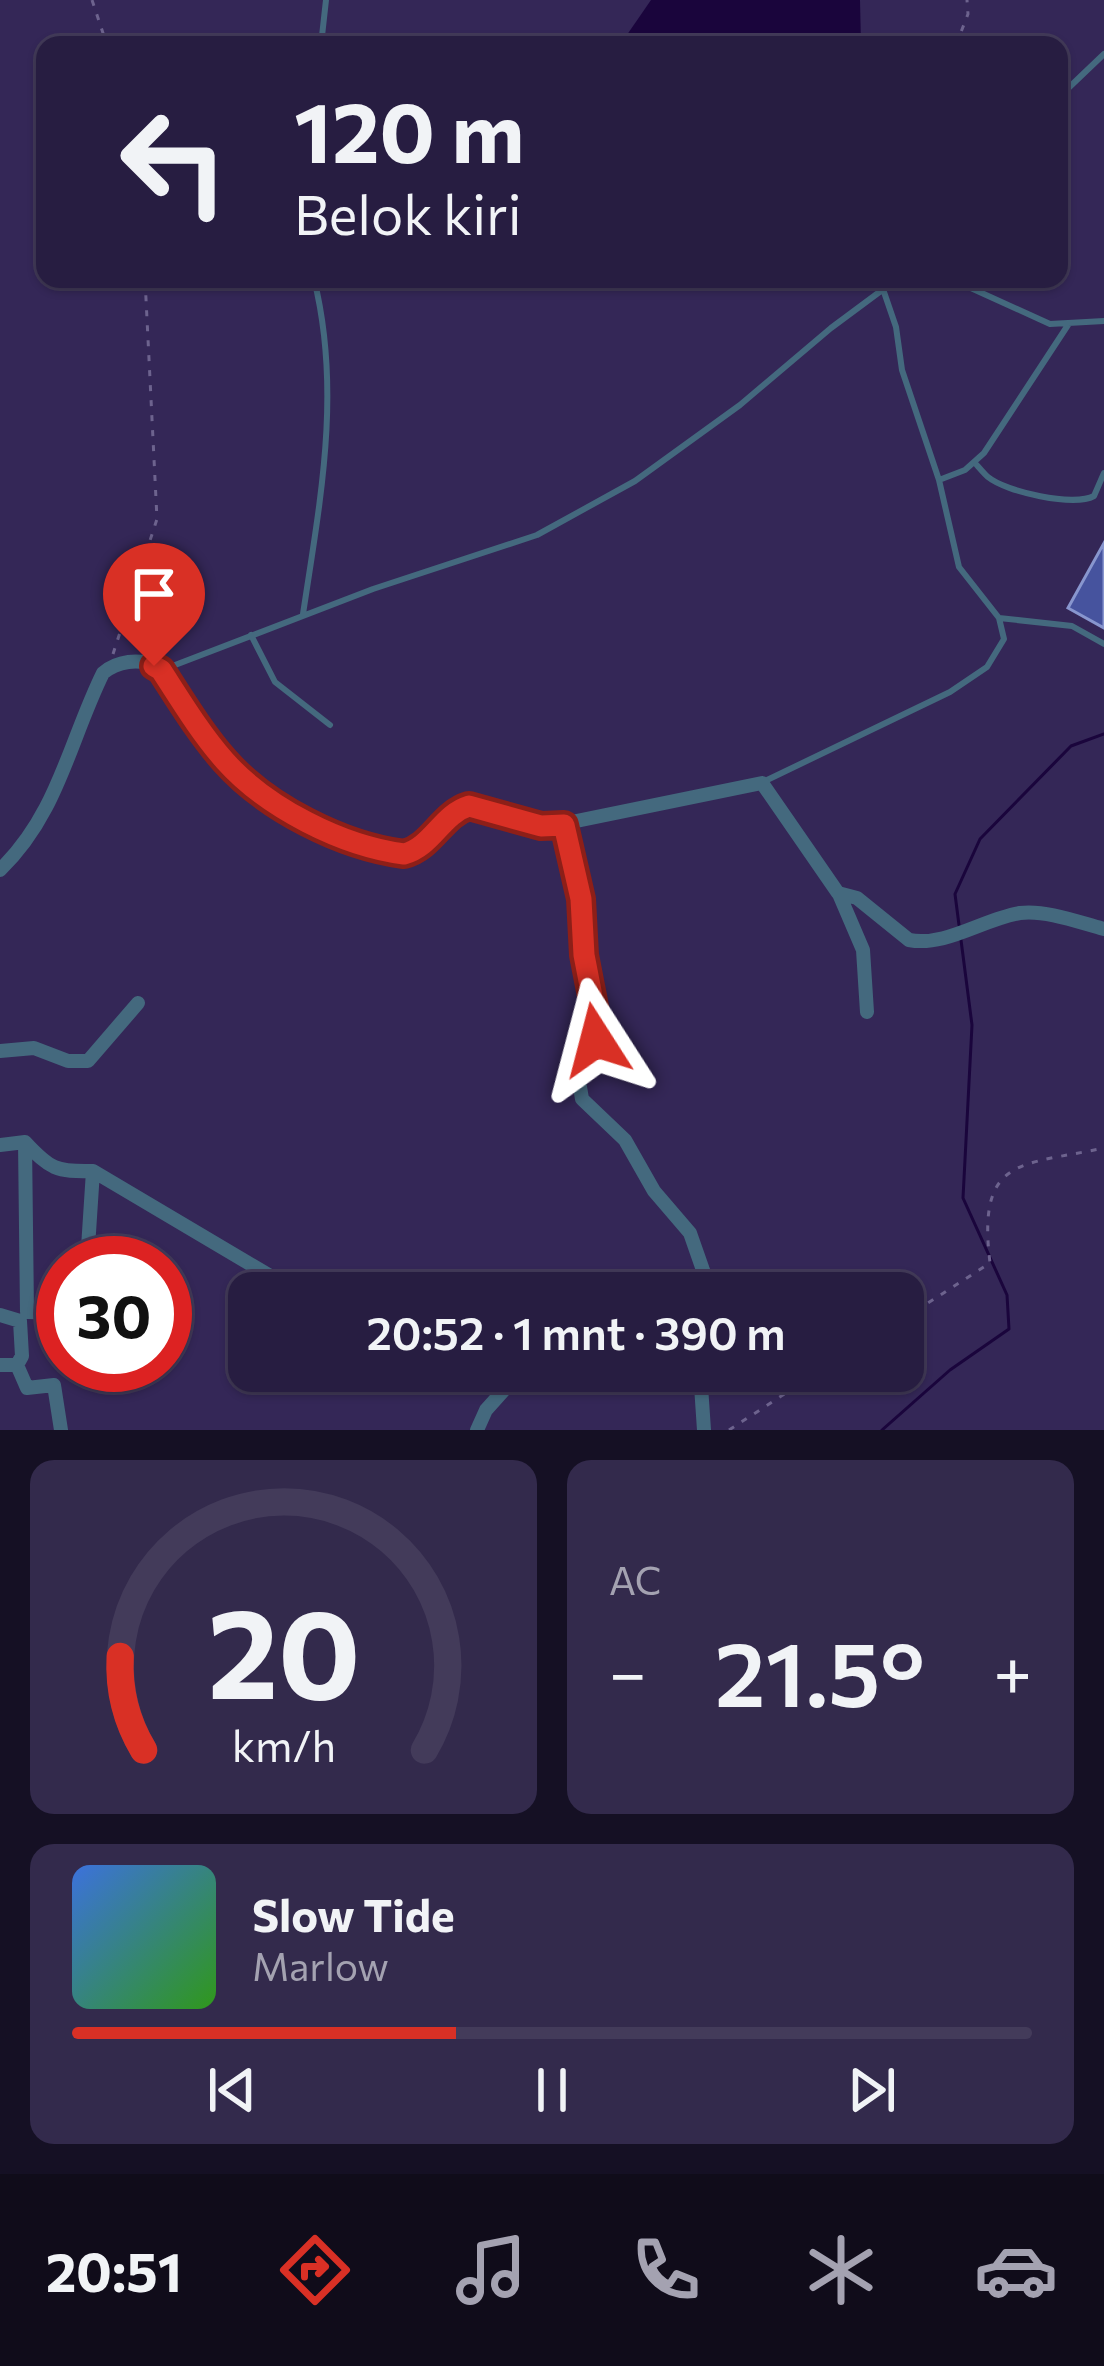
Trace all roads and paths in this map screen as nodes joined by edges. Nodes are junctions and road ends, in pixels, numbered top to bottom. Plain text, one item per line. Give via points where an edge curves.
1 (92, 0) edge
2 (326, 0) edge
3 (967, 0) edge
4 (104, 36) edge
5 (322, 36) edge
6 (959, 36) edge
7 (1104, 54) edge
8 (1068, 88) edge
9 (145, 288) edge
10 (316, 288) edge
11 (888, 288) edge
12 (970, 288) edge
13 (884, 292) junction
14 (1104, 320) edge
15 (1069, 325) junction
16 (974, 462) junction
17 (1104, 473) edge
18 (939, 480) junction
19 (303, 614) junction
20 (999, 618) junction
21 (250, 635) junction
22 (1104, 644) edge
23 (109, 667) junction
24 (161, 670) junction
25 (330, 725) dead end
26 (762, 783) junction
27 (564, 825) junction
28 (0, 870) edge
29 (839, 894) junction
30 (1104, 929) edge
31 (138, 1003) dead end
32 (867, 1012) dead end
33 (0, 1051) edge
34 (25, 1142) junction
35 (0, 1145) edge
36 (1104, 1148) edge
37 (93, 1171) junction
38 (89, 1236) edge
39 (264, 1272) edge
40 (704, 1272) edge
41 (924, 1306) edge
42 (36, 1312) edge
43 (0, 1315) edge
44 (0, 1365) edge
45 (17, 1365) junction
46 (497, 1392) edge
47 (701, 1392) edge
48 (788, 1392) edge
49 (61, 1430) edge
50 (477, 1430) edge
51 (704, 1430) edge
52 (729, 1430) edge

1 - 4 path
2 - 5 lane
3 - 6 path
7 - 8 lane
9 - 23 path via 157,519
10 - 19 lane via 329,432
11 - 13 lane
12 - 15 lane via 1038,321
13 - 18 lane
13 - 19 lane via 635,481 568,521
14 - 15 lane
15 - 16 lane
16 - 17 lane via 1006,487 1073,502 1094,496
16 - 18 lane
18 - 20 lane via 959,567
19 - 21 lane
20 - 22 lane via 1072,626
20 - 26 lane via 1004,640 974,678
21 - 24 lane
21 - 25 lane via 275,682
23 - 24 street via 142,662
23 - 28 street via 46,812
24 - 27 street via 245,781 328,831 404,854 469,806
26 - 27 street
26 - 29 street
27 - 40 street via 598,1027 579,1081 582,1099 626,1140 690,1233
29 - 30 street via 857,898 908,940 1015,914
29 - 32 street via 863,950
31 - 33 street via 88,1061 34,1048
34 - 35 street
34 - 37 street via 60,1172
34 - 42 street via 27,1312
36 - 41 path via 1004,1173 987,1230 991,1263
37 - 38 street
37 - 39 street
43 - 45 street via 20,1321
44 - 45 street
45 - 49 street via 26,1388 54,1385
46 - 50 street
47 - 51 street
48 - 52 path

